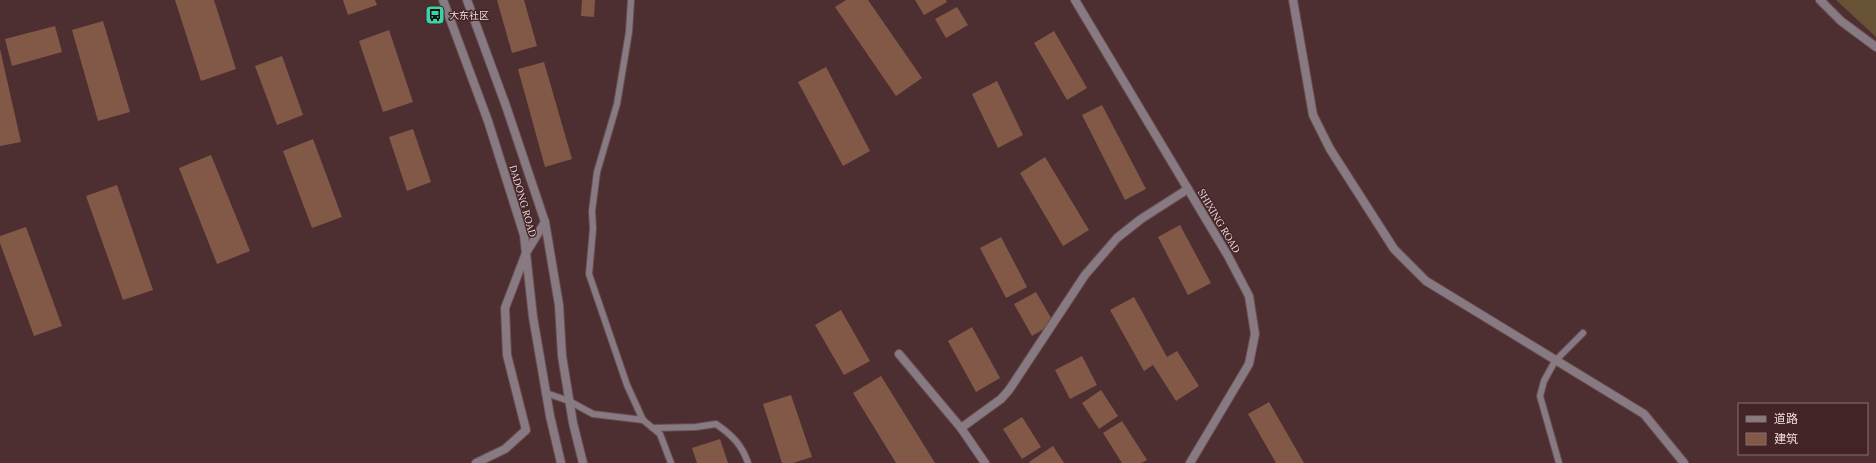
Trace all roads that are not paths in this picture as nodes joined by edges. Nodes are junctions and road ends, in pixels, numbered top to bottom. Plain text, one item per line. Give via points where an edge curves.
1 (443, 0) edge
2 (467, 0) edge
3 (631, 0) edge
4 (1075, 0) edge
5 (1293, 0) edge
6 (1820, 0) edge
7 (1876, 47) edge
8 (1188, 189) junction
9 (545, 222) junction
10 (526, 253) junction
11 (1583, 333) dead end
12 (899, 354) dead end
13 (1555, 361) junction
14 (546, 393) junction
15 (569, 401) junction
16 (643, 420) junction
17 (653, 428) junction
18 (961, 428) junction
19 (476, 463) edge
20 (561, 463) edge
21 (583, 463) edge
22 (670, 463) edge
23 (748, 463) edge
24 (985, 463) edge
25 (1190, 463) edge
26 (1559, 463) edge
27 (1684, 463) edge

1 - 10 street, DADONG ROAD via 488,121 524,235
2 - 9 street, DADONG ROAD
3 - 16 lane via 630,32 617,104 596,172 589,274 627,385
4 - 8 street, SHIXING ROAD
5 - 13 street via 1313,115 1330,149 1394,249 1426,281
6 - 7 street via 1841,21
8 - 18 street via 1141,219 1117,238 1085,275 1009,390 1001,399
8 - 25 street, SHIXING ROAD via 1228,256 1248,296 1255,334 1249,364
9 - 10 street
9 - 15 street, DADONG ROAD via 559,305 562,356
10 - 14 street, DADONG ROAD via 533,317
10 - 19 street via 505,308 507,355 526,430 505,449
11 - 13 lane
12 - 18 street
13 - 26 lane via 1544,381 1540,396
13 - 27 street via 1644,414
14 - 15 lane
14 - 20 street, DADONG ROAD
15 - 16 lane via 593,414
15 - 21 street, DADONG ROAD
16 - 17 lane
17 - 22 lane via 660,434
17 - 23 lane via 716,424 730,434 743,450
18 - 24 street

